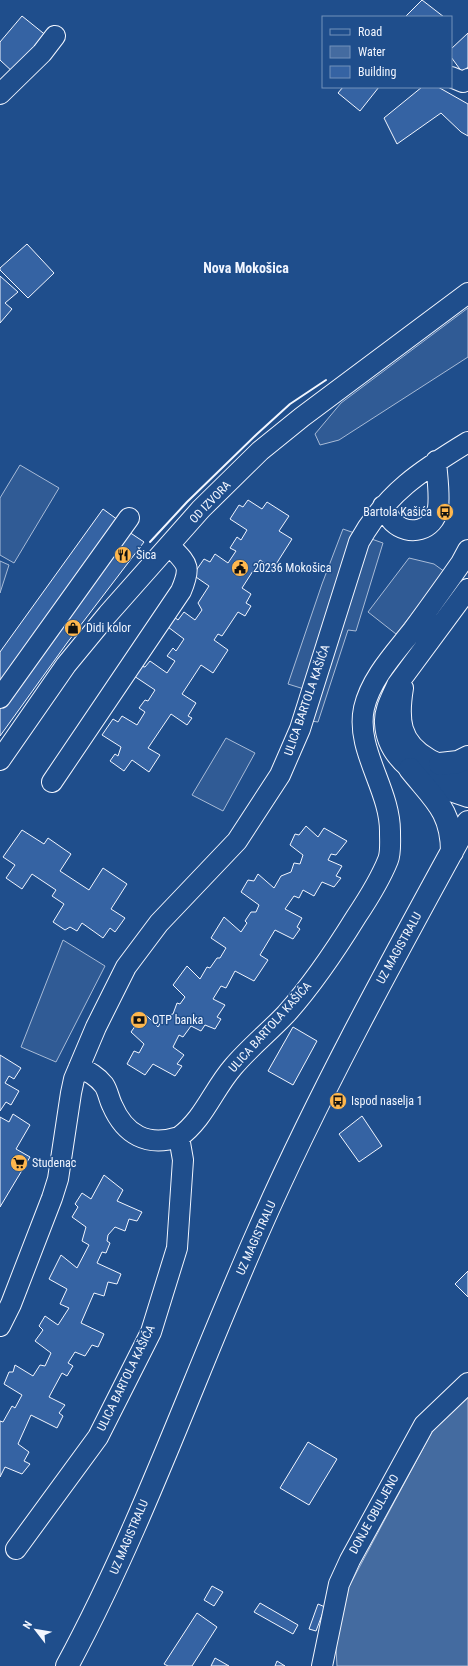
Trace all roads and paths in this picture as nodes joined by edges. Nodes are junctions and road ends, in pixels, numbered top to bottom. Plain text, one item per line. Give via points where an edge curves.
1 (56, 36) dead end
2 (452, 76) edge
3 (468, 79) edge
4 (1, 92) edge
5 (468, 293) edge
6 (468, 442) edge
7 (436, 461) junction
8 (383, 506) junction
9 (129, 518) dead end
10 (169, 545) junction
11 (468, 550) edge
12 (468, 589) edge
13 (406, 672) junction
14 (0, 698) edge
15 (468, 757) edge
16 (0, 760) edge
17 (440, 764) junction
18 (410, 769) junction
19 (52, 782) dead end
20 (468, 783) edge
21 (468, 797) edge
22 (468, 822) edge
23 (452, 852) junction
24 (79, 1067) junction
25 (179, 1137) junction
26 (0, 1326) edge
27 (468, 1383) edge
28 (16, 1549) dead end
29 (66, 1666) edge
30 (322, 1666) edge

1 - 4 street
2 - 3 street via 463,82
5 - 10 street, OD IZVORA via 350,379 260,451 201,509
6 - 7 street, ULICA BARTOLA KAŠIĆA
7 - 8 street, ULICA BARTOLA KAŠIĆA via 403,486
7 - 8 street via 438,509 427,528 416,531 398,526
8 - 24 street, ULICA BARTOLA KAŠIĆA via 359,542 300,729 280,775 237,840 159,923 126,967
9 - 14 street
10 - 16 street, OD IZVORA via 66,665
10 - 19 street via 184,562 187,575 181,591
11 - 25 street, ULICA BARTOLA KAŠIĆA via 386,664 364,707 362,726 368,755 388,806 389,859 332,956 286,1013 233,1068 202,1114 190,1129
12 - 13 street
13 - 17 street via 400,705 404,736 414,749
13 - 18 street via 389,703 385,722 389,743 400,760
15 - 17 main road via 458,762
17 - 20 street
18 - 21 street via 434,783
18 - 23 main road via 444,811 452,835
22 - 23 main road, UZ MAGISTRALU
23 - 29 main road, UZ MAGISTRALU via 381,980 311,1117 258,1230 111,1581
24 - 25 street, ULICA BARTOLA KAŠIĆA via 96,1076 105,1086 120,1121 129,1131 156,1141
24 - 26 street, ULICA BARTOLA KAŠIĆA via 71,1093 58,1179 46,1219
25 - 28 street, ULICA BARTOLA KAŠIĆA via 183,1160 176,1248 150,1332 98,1437
27 - 30 street, DONJE OBULJENO via 424,1425 350,1560 339,1584

